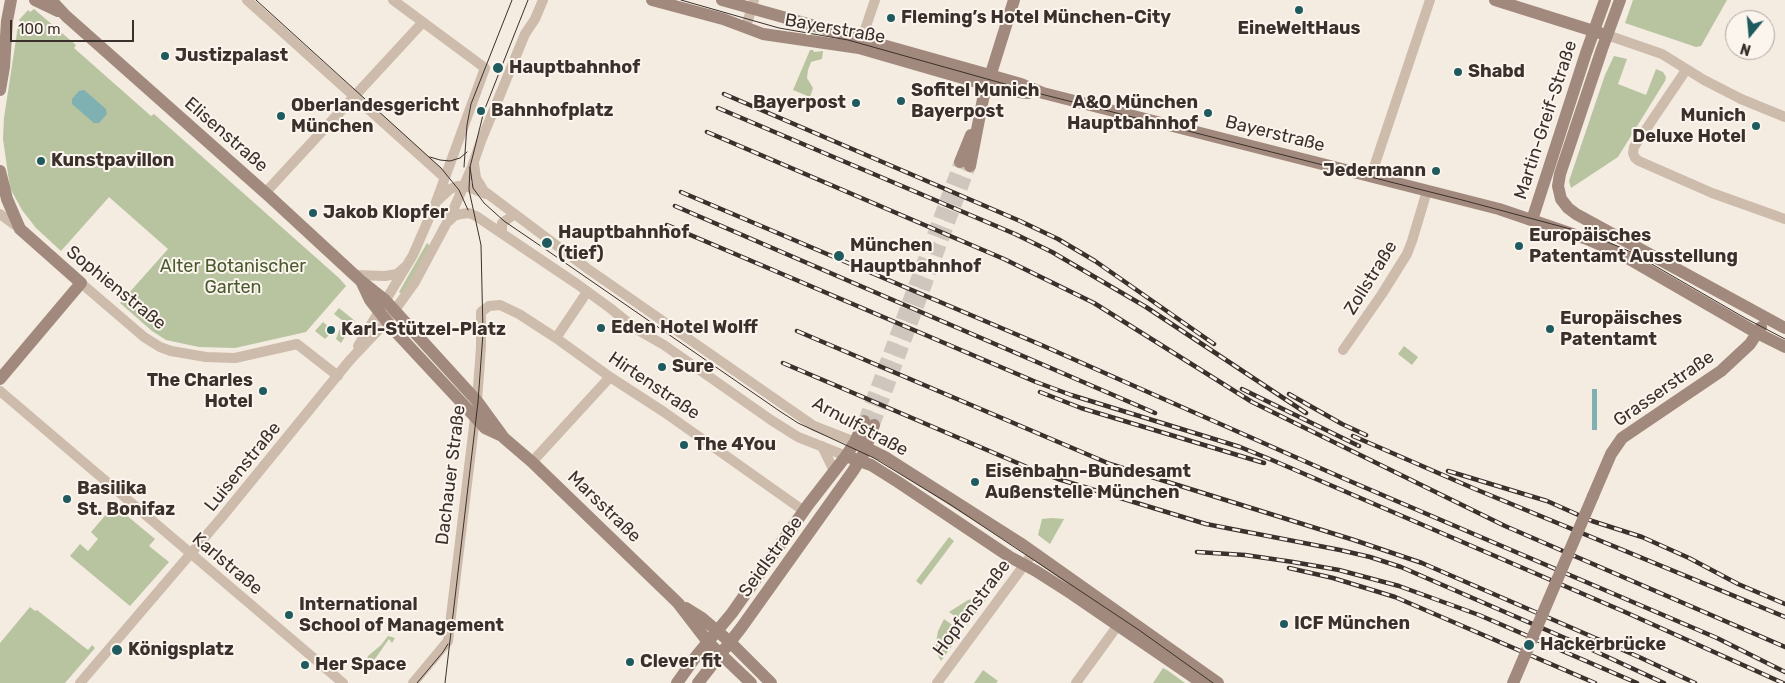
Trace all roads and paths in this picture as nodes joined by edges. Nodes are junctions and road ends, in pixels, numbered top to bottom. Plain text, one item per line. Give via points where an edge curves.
1 (12, 0) edge
2 (35, 0) edge
3 (51, 0) edge
4 (247, 0) edge
5 (393, 0) edge
6 (543, 0) edge
7 (652, 0) edge
8 (722, 0) edge
9 (875, 0) edge
10 (1014, 0) edge
11 (1430, 0) edge
12 (1495, 0) edge
13 (1605, 0) edge
14 (1620, 0) edge
15 (753, 4) edge
16 (66, 16) junction
17 (423, 22) junction
18 (746, 27) junction
19 (1594, 31) junction
20 (1607, 35) junction
21 (862, 38) junction
22 (1686, 70) junction
23 (988, 80) junction
24 (0, 90) edge
25 (355, 96) junction
26 (1785, 117) edge
27 (474, 162) junction
28 (965, 164) tunnel mouth
29 (0, 171) edge
30 (1371, 176) junction
31 (444, 177) junction
32 (464, 186) junction
33 (1427, 190) junction
34 (266, 193) junction
35 (489, 195) junction
36 (436, 202) junction
37 (0, 214) edge
38 (515, 214) junction
39 (1533, 217) junction
40 (1785, 218) edge
41 (448, 221) junction
42 (428, 223) junction
43 (20, 229) junction
44 (443, 232) junction
45 (502, 233) junction
46 (421, 238) junction
47 (436, 245) junction
48 (407, 265) junction
49 (358, 278) junction
50 (81, 283) junction
51 (587, 292) junction
52 (385, 300) junction
53 (395, 310) junction
54 (378, 311) junction
55 (481, 312) joint
56 (1766, 318) junction
57 (386, 321) junction
58 (1785, 328) edge
59 (1758, 333) junction
60 (556, 338) junction
61 (1785, 347) edge
62 (1343, 350) dead end
63 (350, 360) junction
64 (338, 376) junction
65 (610, 377) junction
66 (0, 379) edge
67 (0, 391) edge
68 (477, 400) junction
69 (475, 417) junction
70 (869, 423) tunnel mouth
71 (504, 438) junction
72 (861, 444) junction
73 (822, 446) junction
74 (846, 456) junction
75 (860, 460) junction
76 (532, 462) junction
77 (834, 472) junction
78 (804, 511) junction
79 (1033, 553) junction
80 (191, 554) junction
81 (1024, 565) junction
82 (678, 603) junction
83 (1121, 621) junction
84 (717, 632) junction
85 (708, 642) junction
86 (730, 642) junction
87 (720, 654) junction
88 (80, 683) edge
89 (342, 683) edge
90 (412, 683) edge
91 (677, 683) edge
92 (698, 683) edge
93 (751, 683) edge
94 (771, 683) edge
95 (937, 683) edge
96 (1076, 683) edge
97 (1202, 683) edge
98 (1218, 683) edge
99 (1513, 683) edge

1 - 24 main road via 6,21
2 - 16 main road, Elisenstraße
3 - 16 main road, Elisenstraße
4 - 25 street
5 - 17 street
6 - 27 street via 536,19 527,30
7 - 18 main road, Bayerstraße
8 - 15 main road, Bayerstraße
9 - 21 street
10 - 23 main road
11 - 30 street
12 - 19 main road
13 - 19 main road, Martin-Greif-Straße
14 - 20 main road, Martin-Greif-Straße
15 - 18 street
15 - 21 main road, Bayerstraße
16 - 34 main road, Elisenstraße
17 - 25 street
17 - 31 street via 484,68
18 - 23 main road, Bayerstraße via 771,36 859,48
19 - 20 main road
19 - 39 main road, Martin-Greif-Straße
20 - 22 street via 1662,54
20 - 56 main road, Martin-Greif-Straße via 1558,182 1565,205
21 - 23 main road, Bayerstraße
22 - 26 street via 1741,99
22 - 40 street via 1634,147 1634,156 1712,193
23 - 28 main road
23 - 30 main road, Bayerstraße via 1019,92 1043,93
25 - 31 street
25 - 34 street
27 - 32 street
27 - 35 street, Arnulfstraße via 477,181
29 - 43 main road, Sophienstraße via 7,199
30 - 33 main road, Bayerstraße
31 - 36 street
32 - 35 street, Arnulfstraße
32 - 36 street via 452,188
32 - 41 street
33 - 39 main road, Bayerstraße
33 - 62 street, Zollstraße via 1407,254
34 - 49 main road, Elisenstraße
35 - 38 street, Arnulfstraße
36 - 42 street, Luisenstraße
37 - 43 street
38 - 45 street via 502,223
38 - 72 street, Arnulfstraße via 588,269 814,426
39 - 59 main road, Bayerstraße via 1608,247
41 - 44 street, Luisenstraße
41 - 45 street, Arnulfstraße via 457,214 471,214
42 - 44 street
42 - 46 street, Luisenstraße
43 - 50 main road, Sophienstraße
44 - 47 street, Luisenstraße
45 - 51 street, Arnulfstraße
46 - 47 street
46 - 48 street, Luisenstraße
47 - 53 street, Luisenstraße
48 - 49 street via 396,274
48 - 52 street, Luisenstraße
49 - 52 main road, Elisenstraße
49 - 54 main road, Elisenstraße
50 - 64 street, Sophienstraße via 144,337 160,346 196,356 235,358 297,344
50 - 66 main road
51 - 60 street
51 - 73 street, Arnulfstraße via 771,420 798,437
52 - 53 main road, Elisenstraße
52 - 54 street, Luisenstraße
53 - 57 street, Luisenstraße
53 - 68 main road, Elisenstraße
54 - 57 main road, Elisenstraße
54 - 63 street, Luisenstraße
55 - 60 street, Hirtenstraße via 489,306 500,305
55 - 68 street, Dachauer Straße
56 - 58 main road
56 - 59 main road, Grasserstraße
57 - 63 street, Luisenstraße
57 - 69 main road, Elisenstraße
59 - 61 main road, Bayerstraße
59 - 99 main road, Grasserstraße, bridge via 1721,371 1622,438 1611,454
60 - 65 street, Hirtenstraße
63 - 64 street, Luisenstraße
64 - 80 street, Luisenstraße
65 - 76 street
65 - 78 street, Hirtenstraße
67 - 80 street, Karlstraße
68 - 69 street, Dachauer Straße
68 - 71 main road, Marsstraße
69 - 71 main road, Marsstraße via 485,428
69 - 90 street, Dachauer Straße via 448,642
70 - 72 main road
71 - 76 main road, Marsstraße
72 - 74 main road, Seidlstraße
72 - 75 main road, Seidlstraße
72 - 79 main road, Arnulfstraße
73 - 74 street, Arnulfstraße
73 - 77 street
74 - 75 main road, Arnulfstraße
74 - 77 main road, Seidlstraße
75 - 81 main road, Arnulfstraße
75 - 86 main road, Seidlstraße
76 - 82 main road, Marsstraße
77 - 78 main road, Seidlstraße
78 - 84 main road, Seidlstraße
79 - 81 street, Hopfenstraße
79 - 83 main road, Arnulfstraße
80 - 88 street, Luisenstraße
80 - 89 street, Karlstraße
81 - 83 main road, Arnulfstraße
81 - 95 street, Hopfenstraße
82 - 84 main road, Marsstraße
82 - 85 main road, Marsstraße
83 - 96 street
83 - 97 main road, Arnulfstraße
83 - 98 main road, Arnulfstraße
84 - 85 main road, Seidlstraße
84 - 86 main road, Marsstraße
85 - 87 main road, Marsstraße
85 - 91 main road, Seidlstraße
86 - 87 main road, Seidlstraße
86 - 94 main road, Marsstraße
87 - 92 main road, Seidlstraße
87 - 93 main road, Marsstraße

